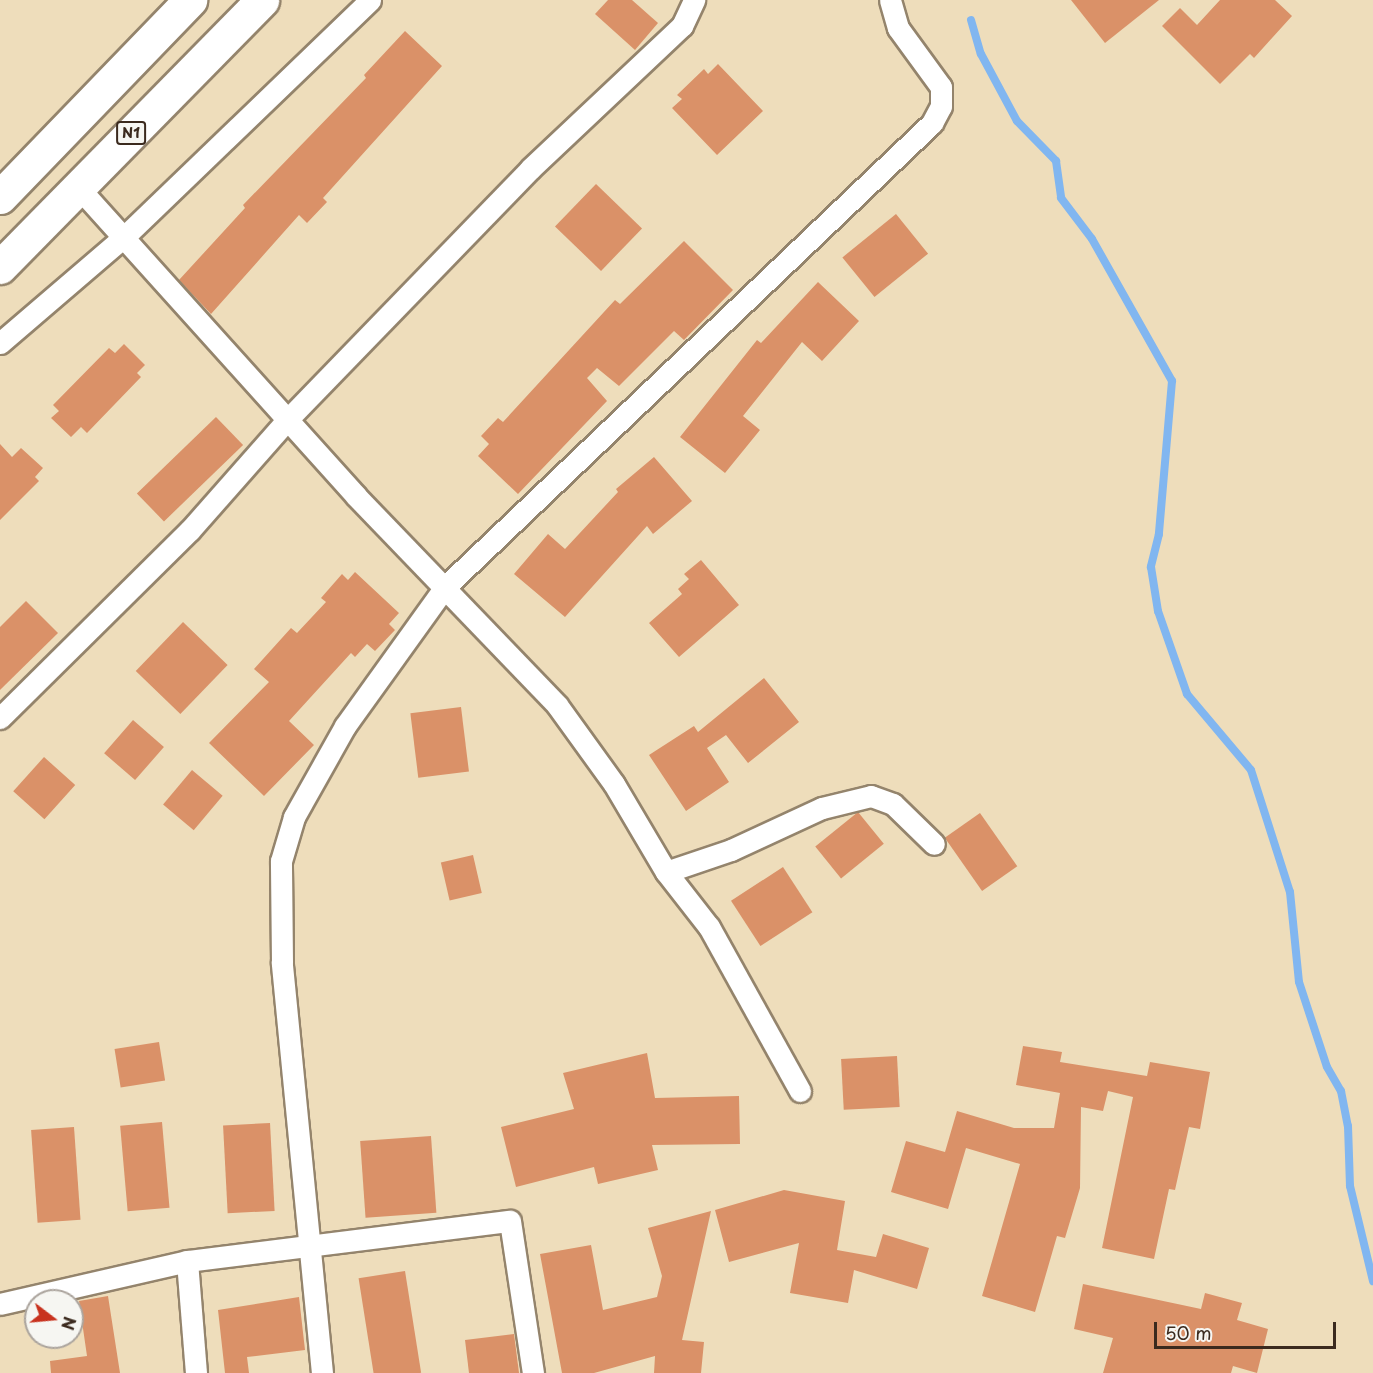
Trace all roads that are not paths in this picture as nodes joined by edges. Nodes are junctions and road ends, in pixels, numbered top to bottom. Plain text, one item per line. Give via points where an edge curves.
1 (190, 0) edge
2 (262, 0) edge
3 (370, 0) edge
4 (694, 0) edge
5 (890, 0) edge
6 (78, 187) junction
7 (0, 197) edge
8 (125, 236) junction
9 (0, 267) edge
10 (0, 343) edge
11 (288, 419) junction
12 (445, 587) junction
13 (0, 718) edge
14 (934, 844) dead end
15 (666, 872) junction
16 (800, 1091) dead end
17 (310, 1249) junction
18 (187, 1261) junction
19 (0, 1304) edge
20 (196, 1373) edge
21 (322, 1373) edge
22 (533, 1373) edge

1 - 7 main road
2 - 6 main road, N1
3 - 8 street
4 - 11 street via 682,26 530,169
5 - 12 street via 898,28 941,87 941,106 932,123
6 - 8 street
6 - 9 main road, N1
8 - 10 street
8 - 11 street
11 - 12 street
11 - 13 street via 190,530
12 - 15 street via 568,720 614,784
12 - 17 street via 345,726 294,817 281,861 282,962
14 - 15 street via 893,804 872,796 822,808 731,850
15 - 16 street via 709,927
17 - 18 street
17 - 21 street
17 - 22 street via 510,1221
18 - 19 street
18 - 20 street

